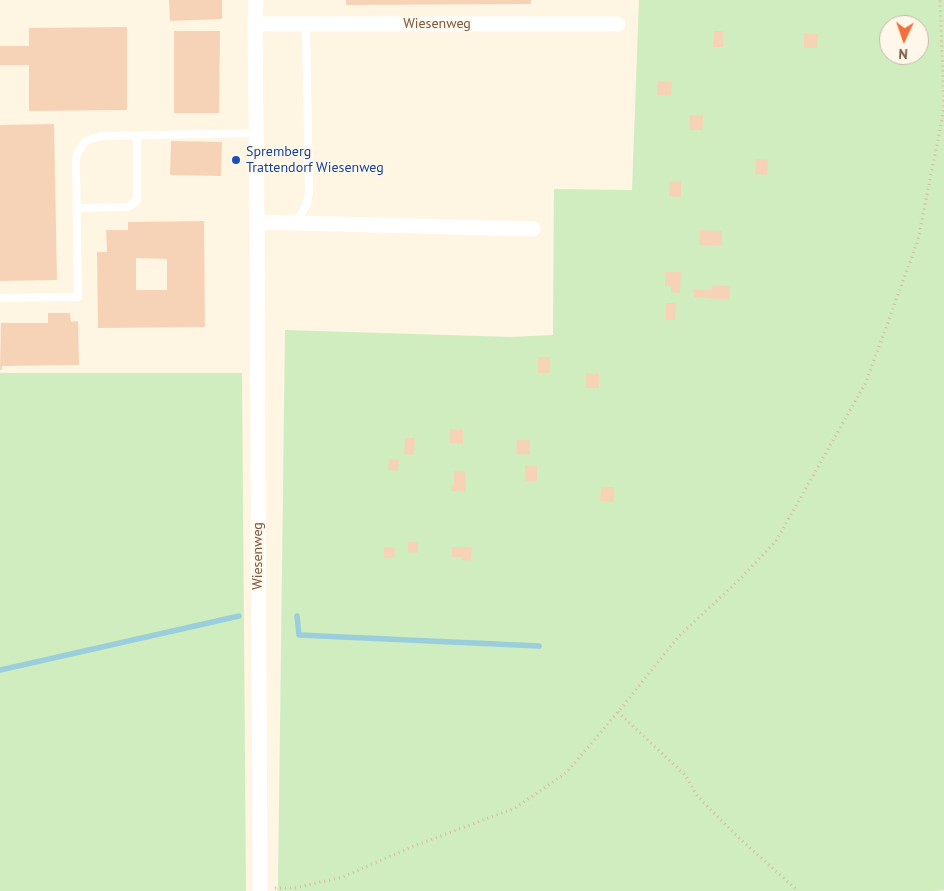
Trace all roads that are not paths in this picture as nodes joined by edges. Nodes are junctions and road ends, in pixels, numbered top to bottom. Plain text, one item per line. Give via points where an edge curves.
1 (256, 0) edge
2 (255, 24) junction
3 (306, 24) junction
4 (618, 24) dead end
5 (256, 133) junction
6 (137, 135) junction
7 (76, 208) junction
8 (257, 222) junction
9 (296, 223) junction
10 (533, 229) dead end
11 (0, 298) edge
12 (260, 890) edge

1 - 2 street, Wiesenweg
2 - 3 street, Wiesenweg
2 - 5 street, Wiesenweg
3 - 4 street, Wiesenweg
3 - 9 lane via 309,192 307,204
5 - 6 lane
5 - 8 street, Wiesenweg
6 - 7 lane via 101,136 81,146 76,161
6 - 7 lane via 137,200 128,207
7 - 11 lane via 78,297
8 - 9 street
8 - 12 street, Wiesenweg
9 - 10 street

